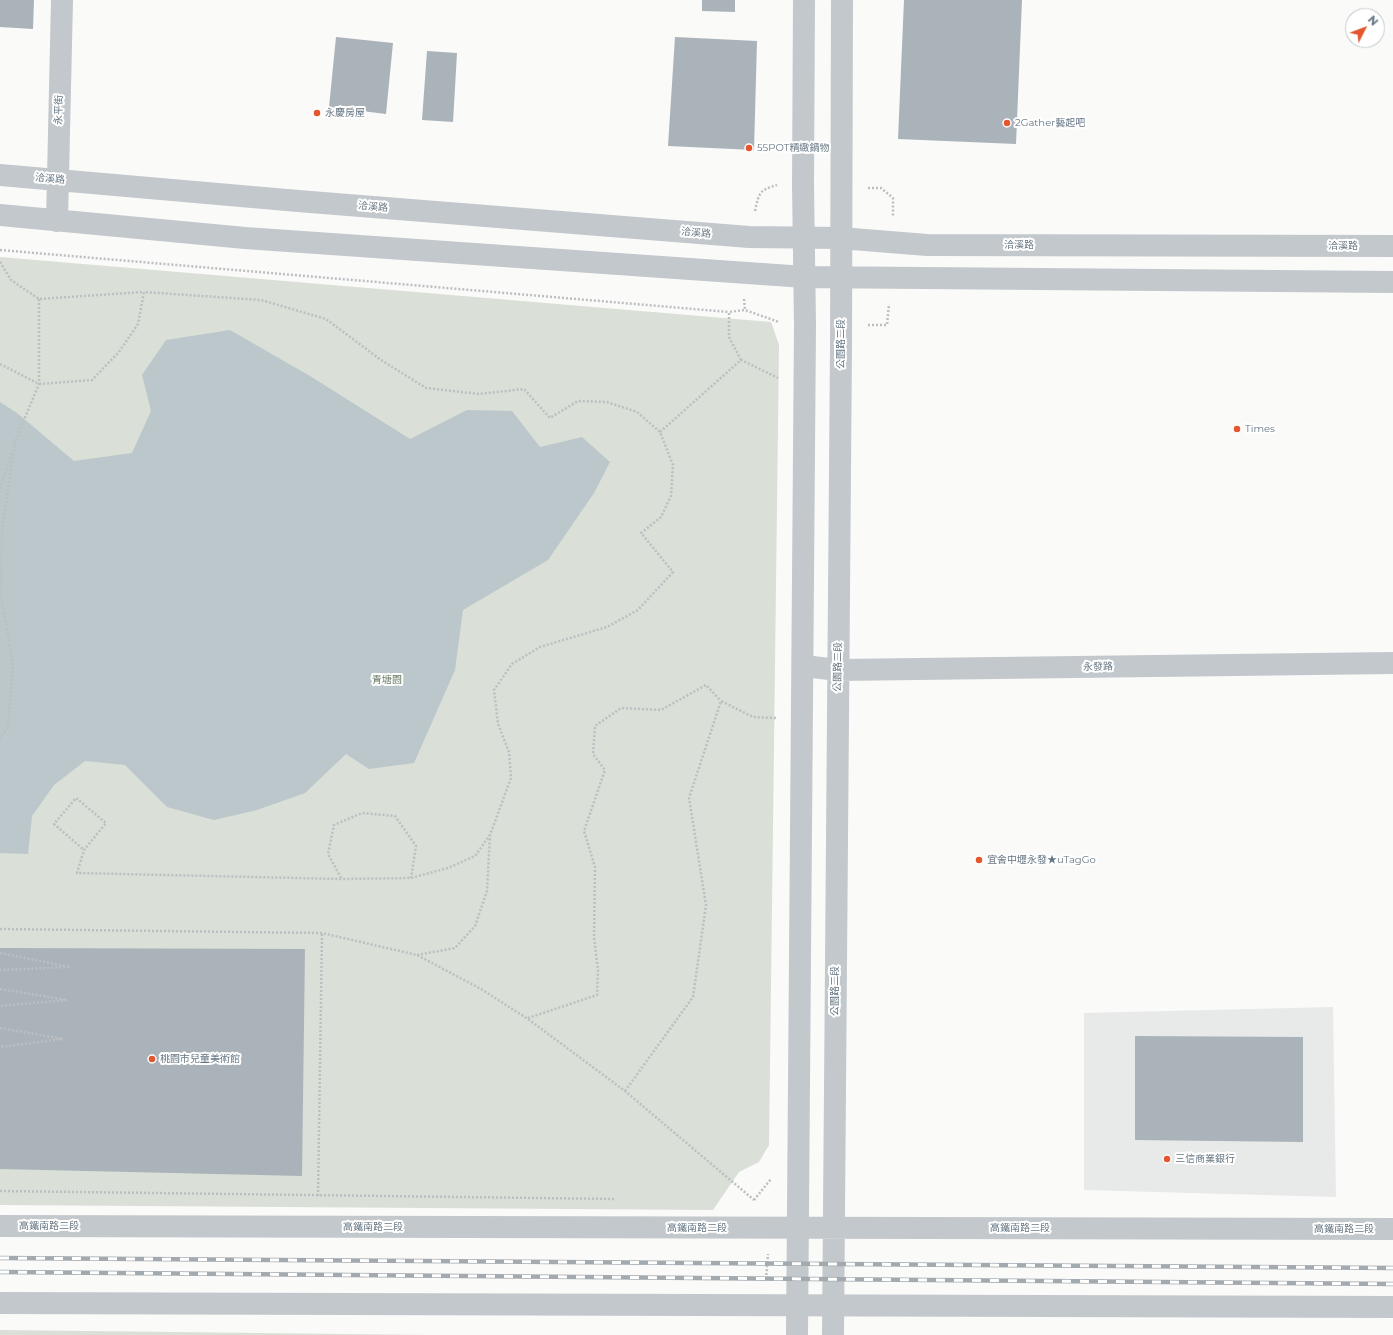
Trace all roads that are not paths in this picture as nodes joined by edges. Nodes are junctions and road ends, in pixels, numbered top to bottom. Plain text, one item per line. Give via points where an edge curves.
1 (62, 0) edge
2 (804, 0) edge
3 (842, 0) edge
4 (0, 175) edge
5 (57, 180) junction
6 (0, 216) edge
7 (57, 221) junction
8 (840, 238) junction
9 (803, 239) junction
10 (1393, 246) edge
11 (805, 277) junction
12 (842, 278) junction
13 (1393, 282) edge
14 (1393, 663) edge
15 (804, 666) junction
16 (838, 670) junction
17 (0, 1226) edge
18 (799, 1227) junction
19 (834, 1227) junction
20 (1393, 1229) edge
21 (0, 1303) edge
22 (797, 1306) junction
23 (833, 1306) junction
24 (1393, 1307) edge
25 (797, 1335) edge
26 (833, 1335) edge

1 - 5 street, 永平街
2 - 9 street
3 - 8 street, 公園路二段
4 - 5 street, 洽溪路
5 - 7 street, 永平街
5 - 9 street, 洽溪路
6 - 7 street
7 - 11 street via 246,238
8 - 9 street, 洽溪路
8 - 10 street, 洽溪路 via 927,245
8 - 12 street, 公園路二段
9 - 11 street
11 - 12 street
11 - 15 street
12 - 13 street
12 - 16 street, 公園路二段
14 - 16 street, 永發路
15 - 16 street, 永發路
15 - 18 street
16 - 19 street, 公園路二段
17 - 18 street, 高鐵南路二段
18 - 19 street, 高鐵南路二段
18 - 22 street
19 - 20 street, 高鐵南路二段
19 - 23 street, 公園路二段
21 - 22 street
22 - 23 street
22 - 25 street
23 - 24 street
23 - 26 street, 公園路二段

